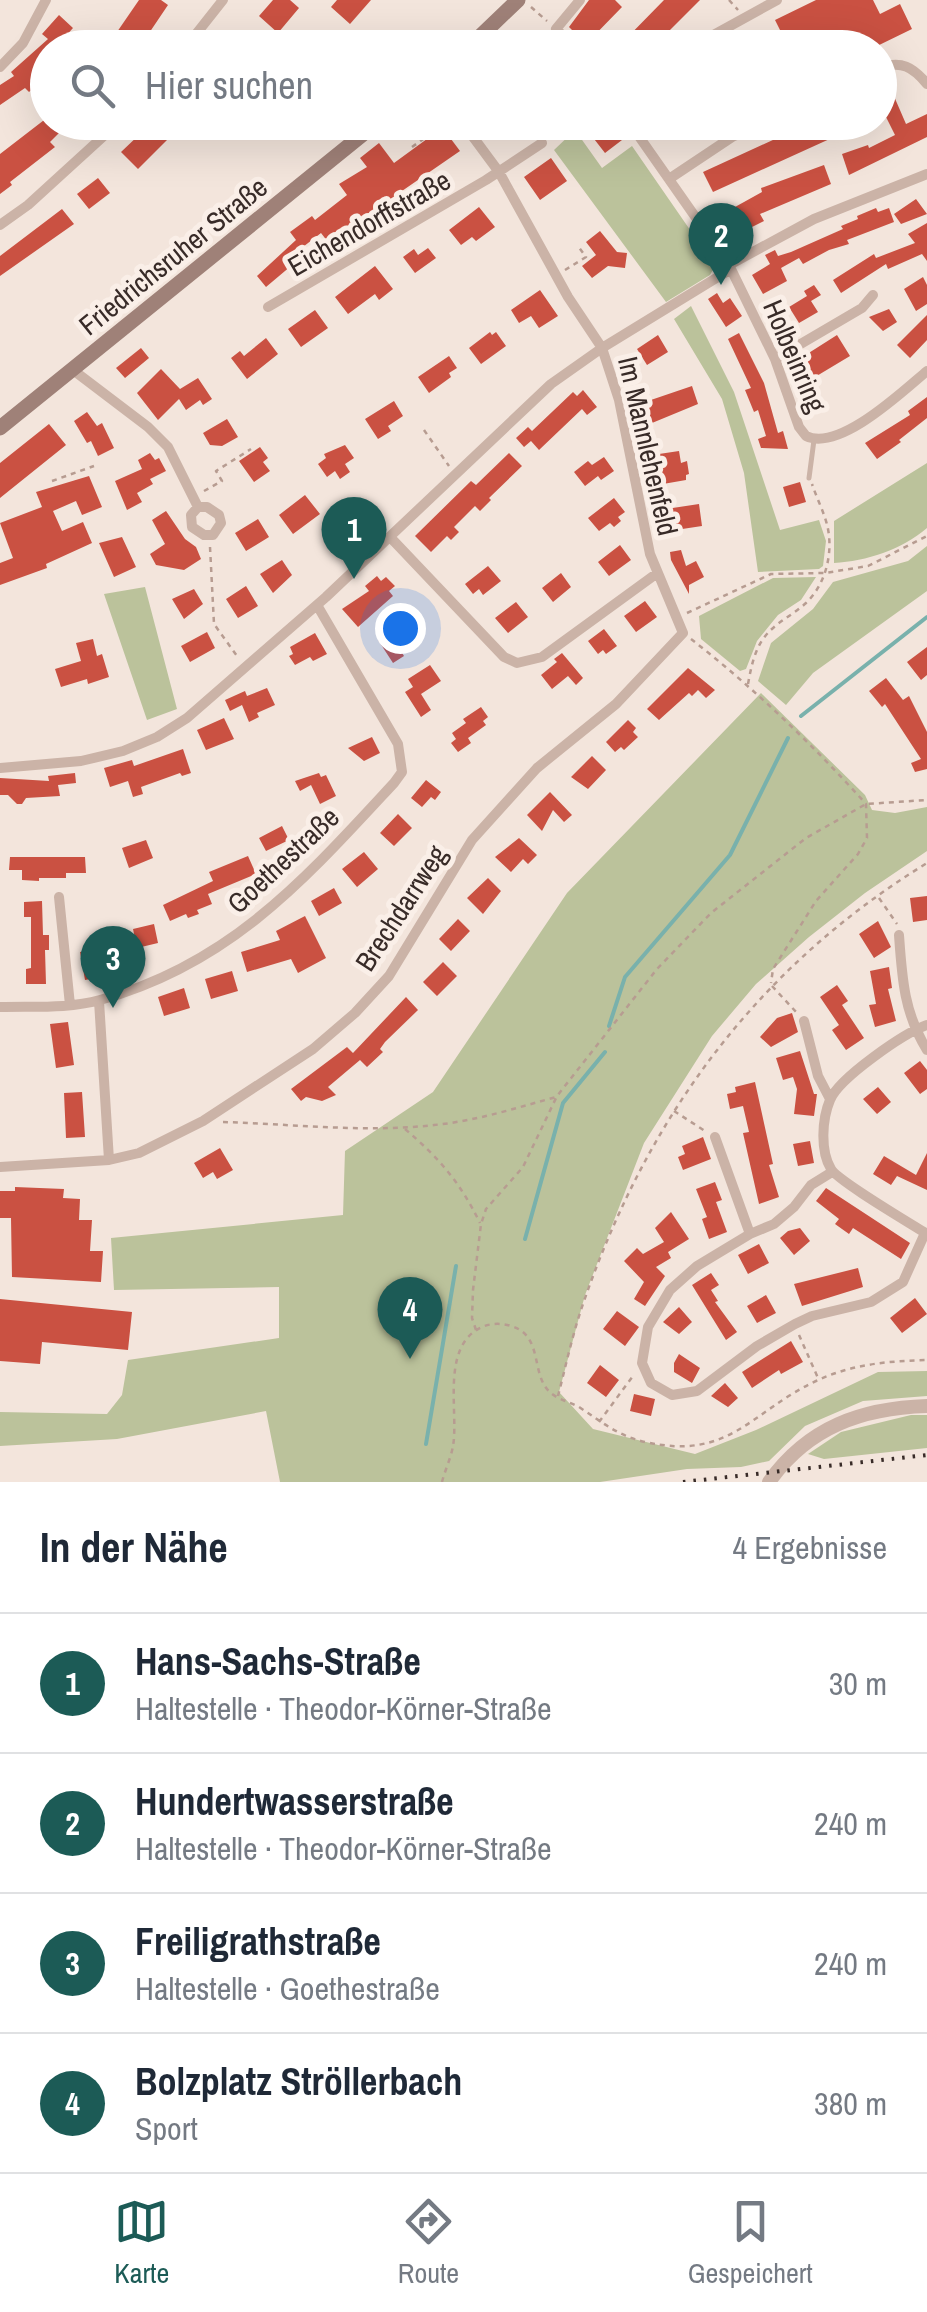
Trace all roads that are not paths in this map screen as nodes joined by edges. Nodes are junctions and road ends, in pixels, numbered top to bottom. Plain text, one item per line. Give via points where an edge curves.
1 (46, 0) edge
2 (223, 0) edge
3 (580, 0) edge
4 (777, 0) edge
5 (524, 2) edge
6 (199, 30) edge
7 (490, 30) edge
8 (557, 30) edge
9 (723, 30) edge
10 (897, 64) edge
11 (0, 66) edge
12 (927, 84) edge
13 (99, 140) edge
14 (356, 140) edge
15 (475, 140) edge
16 (642, 140) edge
17 (729, 140) edge
18 (542, 144) dead end
19 (499, 172) junction
20 (927, 174) edge
21 (669, 178) junction
22 (0, 225) edge
23 (730, 267) junction
24 (873, 295) dead end
25 (268, 307) dead end
26 (602, 348) junction
27 (775, 359) junction
28 (73, 370) junction
29 (927, 371) edge
30 (0, 428) edge
31 (814, 440) junction
32 (809, 478) road end
33 (196, 502) junction
34 (390, 537) junction
35 (656, 574) junction
36 (316, 605) junction
37 (683, 633) joint
38 (0, 768) edge
39 (58, 896) dead end
40 (900, 935) road end
41 (99, 1000) junction
42 (70, 1005) junction
43 (0, 1007) edge
44 (804, 1020) road end
45 (927, 1024) edge
46 (914, 1029) junction
47 (927, 1050) edge
48 (830, 1098) junction
49 (715, 1138) road end
50 (110, 1160) junction
51 (0, 1167) edge
52 (832, 1172) junction
53 (926, 1233) edge
54 (750, 1234) junction
55 (927, 1406) edge
56 (770, 1482) edge

1 - 11 street via 23,43
2 - 6 street
3 - 8 street
4 - 9 street
5 - 7 main road
10 - 12 street
13 - 22 street
14 - 28 main road, Friedrichsruher Straße
15 - 19 street, Im Mannlehenfeld
16 - 21 street, Holbeinring
17 - 21 street
18 - 19 street, Eichendorffstraße
19 - 25 street, Eichendorffstraße
19 - 26 street, Im Mannlehenfeld
20 - 23 street via 814,219
21 - 23 street, Holbeinring
23 - 26 street
23 - 27 street, Holbeinring
24 - 27 street
26 - 34 street via 551,384
26 - 35 street, Im Mannlehenfeld
27 - 31 street, Holbeinring via 799,427
28 - 30 main road, Friedrichsruher Straße
28 - 33 street via 168,447
29 - 31 street, Holbeinring via 846,432
31 - 32 lane
33 - 33 street via 192,527 209,535 218,530 219,515
34 - 35 street via 516,663 542,656
34 - 36 street
35 - 37 street, Im Mannlehenfeld
36 - 38 street via 158,737 82,762
36 - 41 street, Goethestraße via 398,744 402,772 308,876 256,922 174,970
37 - 50 street, Brechdarrweg via 616,704 536,768 472,840 389,976 355,1012 312,1049 203,1121
39 - 42 street
40 - 46 street via 904,997
41 - 42 street, Goethestraße
41 - 50 street
42 - 43 street, Goethestraße
44 - 48 street
45 - 46 street
46 - 47 street
46 - 48 street
48 - 52 street via 822,1144
49 - 54 street
50 - 51 street, Brechdarrweg
52 - 53 street
52 - 54 street via 774,1224
53 - 54 street via 904,1282 871,1302 794,1324 697,1391 672,1395 650,1382 642,1363 648,1327 670,1290
55 - 56 street via 837,1422 810,1438

